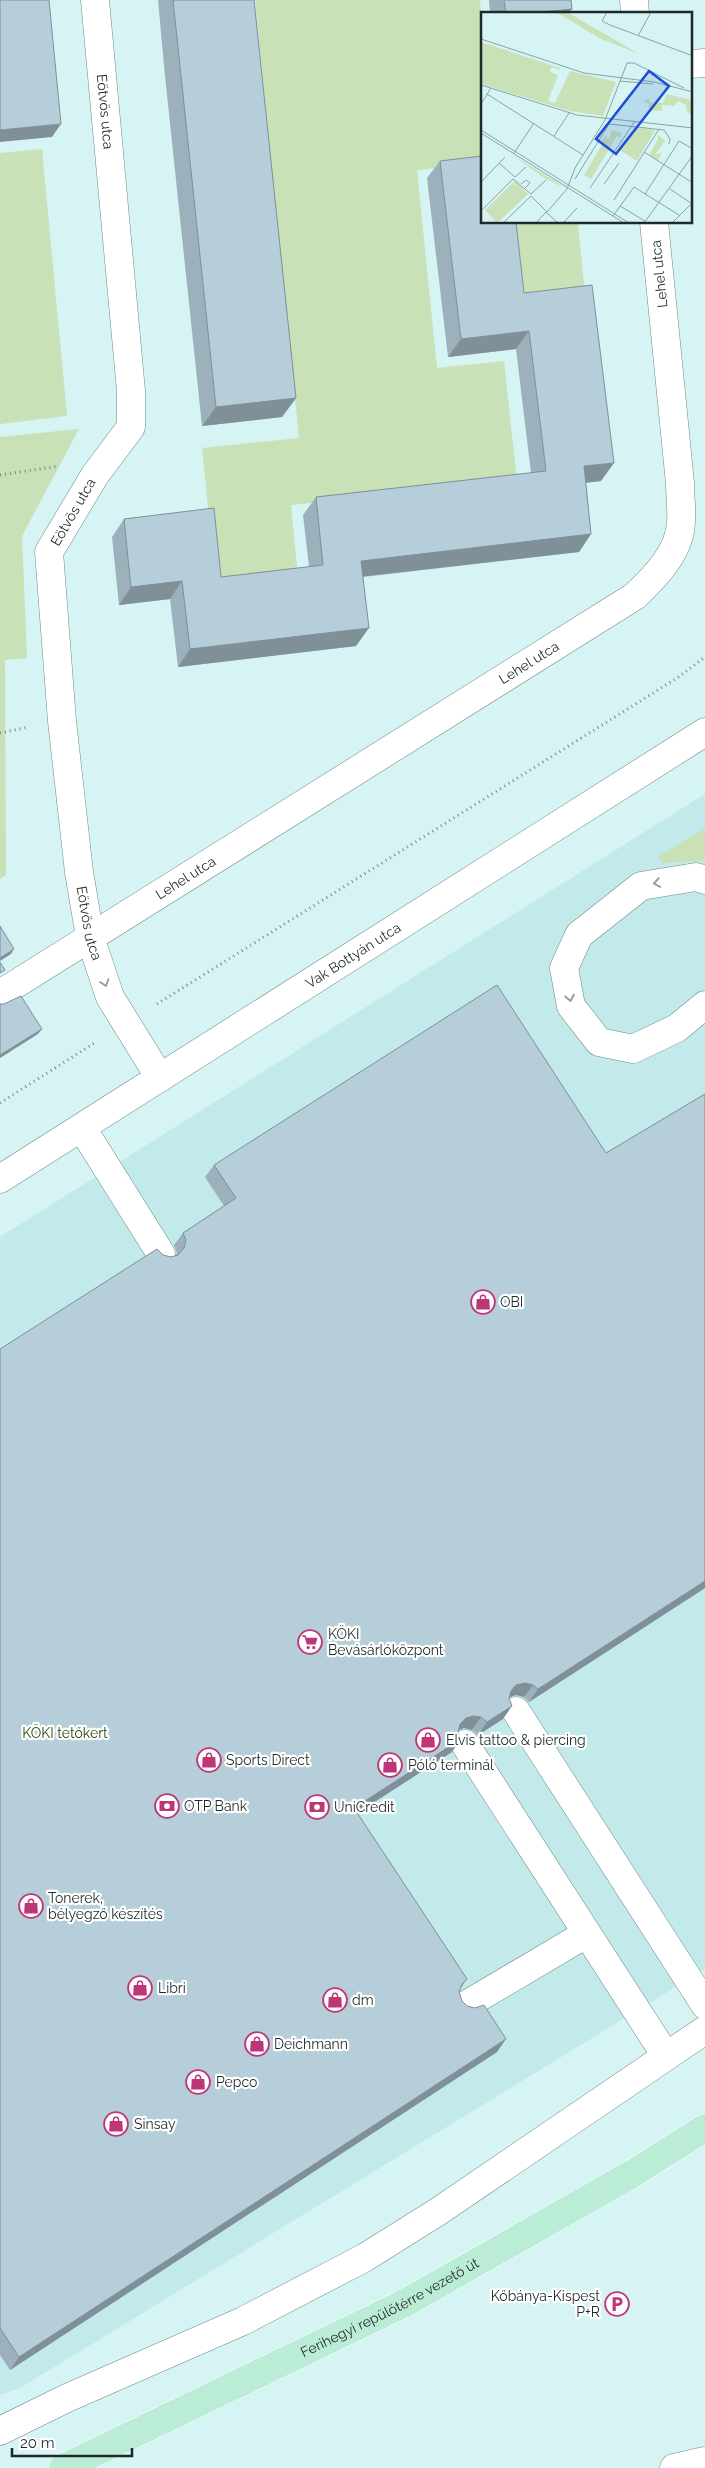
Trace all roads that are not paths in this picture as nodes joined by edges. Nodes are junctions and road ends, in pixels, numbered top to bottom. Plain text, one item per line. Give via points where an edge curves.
1 (95, 0) edge
2 (705, 63) edge
3 (692, 64) edge
4 (654, 224) edge
5 (705, 732) edge
6 (705, 880) edge
7 (90, 937) junction
8 (0, 994) edge
9 (705, 1005) edge
10 (160, 1078) junction
11 (82, 1128) junction
12 (0, 1179) edge
13 (161, 1254) edge
14 (516, 1711) edge
15 (465, 1744) edge
16 (586, 1934) junction
17 (466, 2005) edge
18 (705, 2005) edge
19 (705, 2030) edge
20 (666, 2056) junction
21 (705, 2128) edge
22 (1, 2430) edge
23 (705, 2461) edge
24 (63, 2468) edge
25 (674, 2468) edge

1 - 7 street, Eötvös utca via 131,427 94,475 50,552 63,730 78,872
2 - 3 street
4 - 7 street, Lehel utca via 680,484 681,524 672,553 655,577 635,596
5 - 10 street, Vak Bottyán utca
6 -> 9 street via 696,877 641,886 579,935 564,968 571,1006 599,1042 632,1050 677,1028
7 - 8 street
7 -> 10 street, Eötvös utca via 110,997
10 - 11 street, Vak Bottyán utca
11 - 12 street, Vak Bottyán utca
11 - 13 street
14 - 18 street
15 - 16 street
16 - 17 street
16 - 20 street
19 - 20 street
20 - 22 street via 439,2211 364,2258 244,2321
21 - 24 main road, Ferihegyi repülőtérre vezető út via 632,2174 403,2304
23 - 25 street

